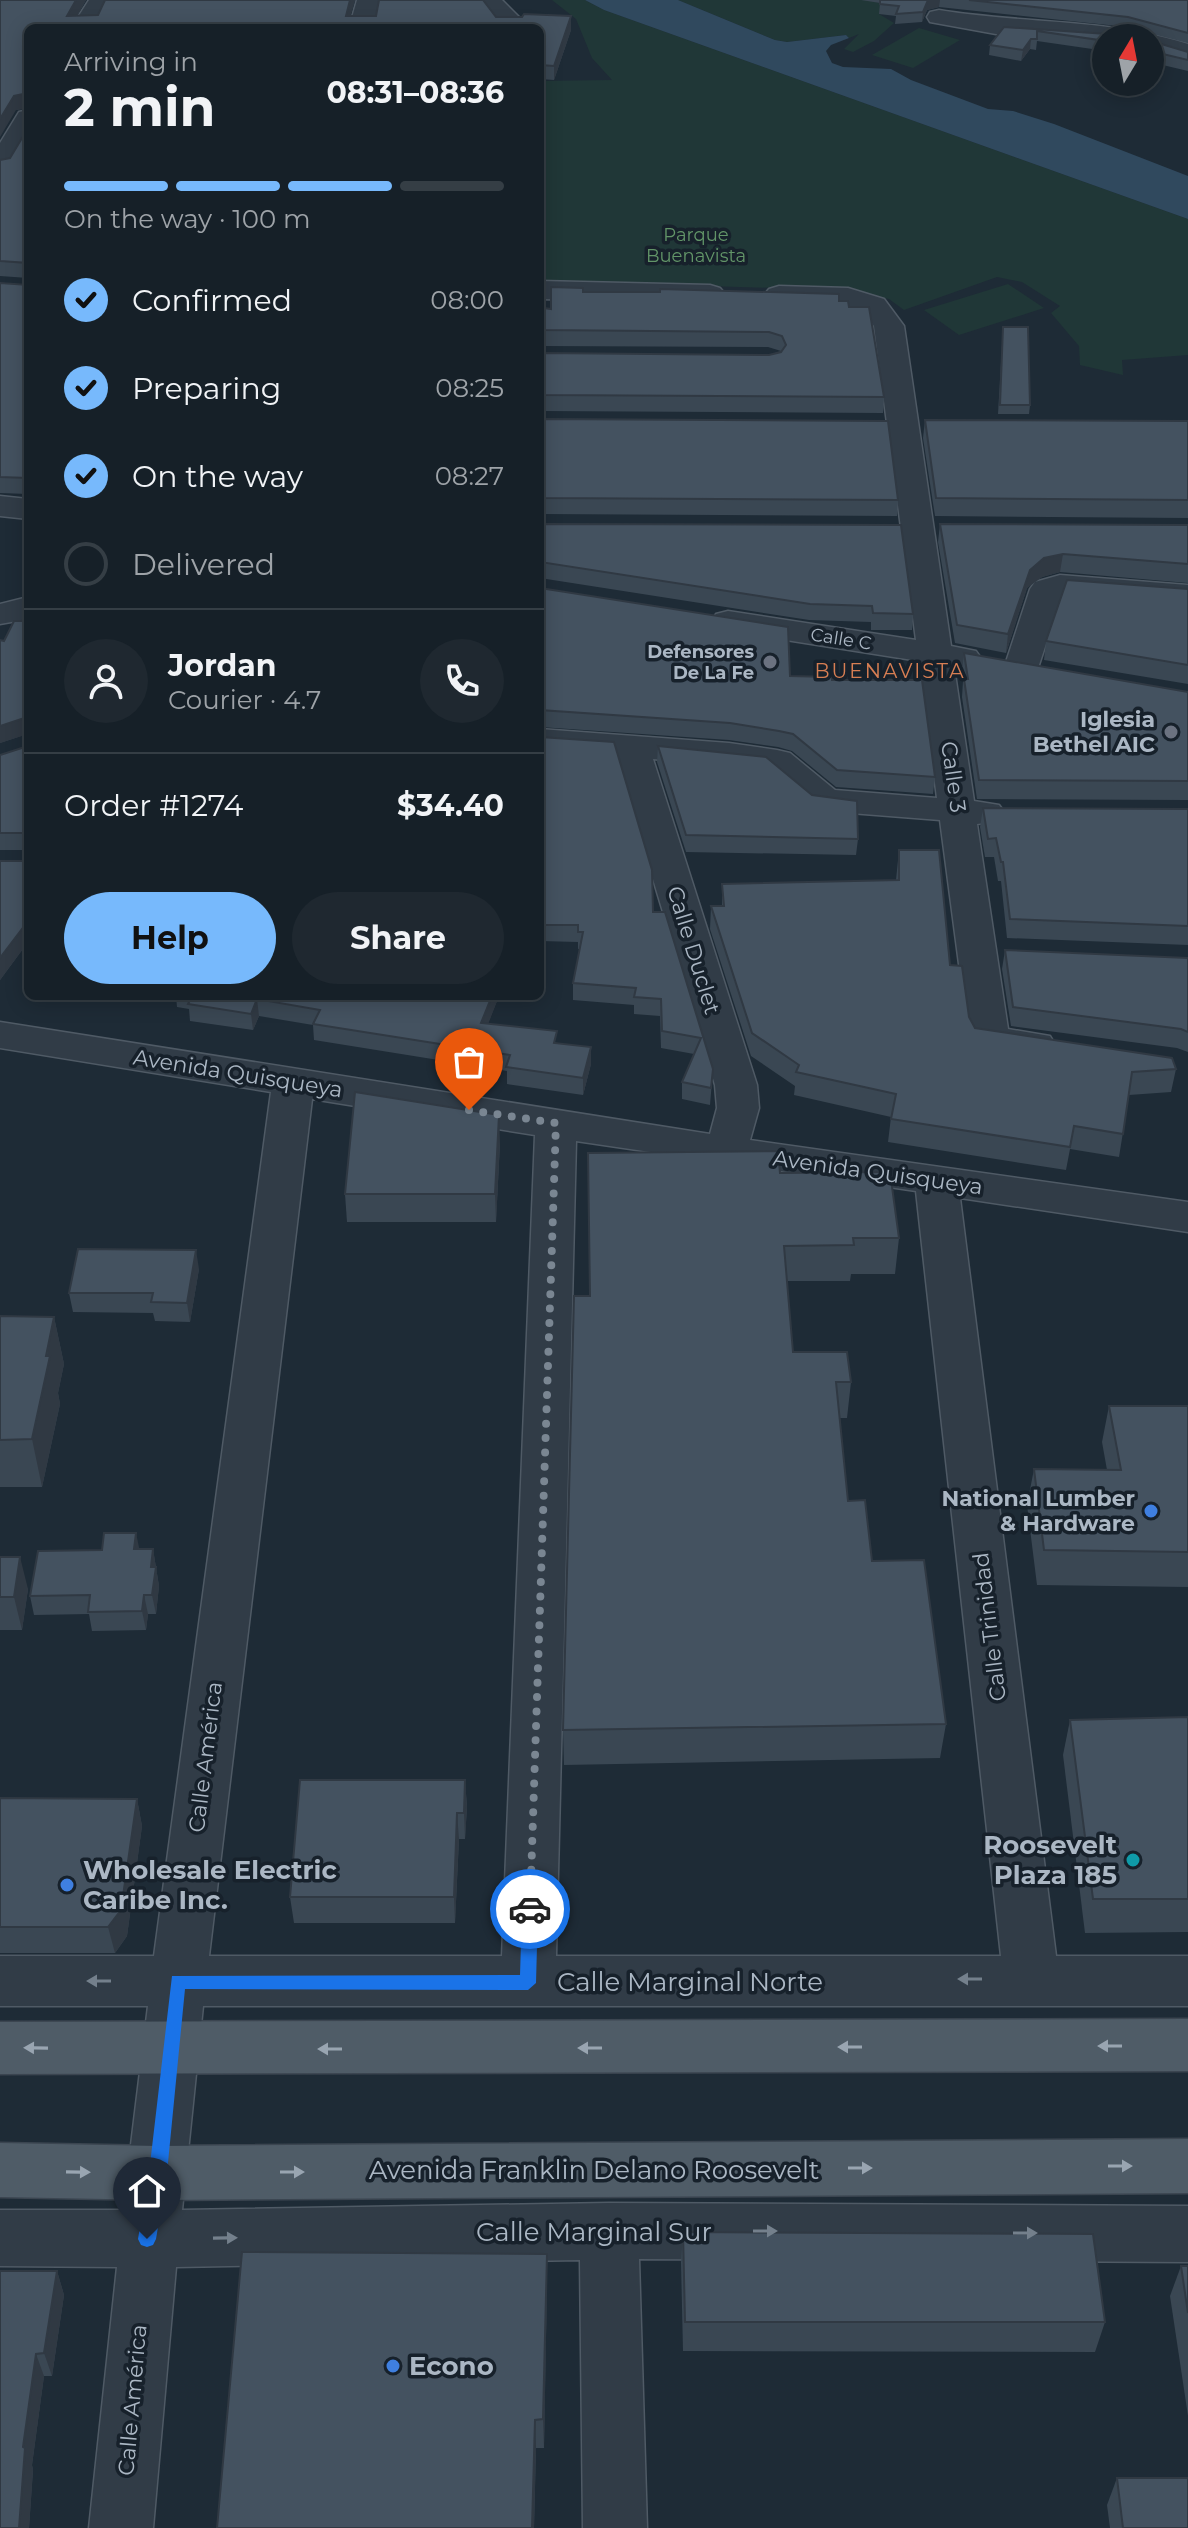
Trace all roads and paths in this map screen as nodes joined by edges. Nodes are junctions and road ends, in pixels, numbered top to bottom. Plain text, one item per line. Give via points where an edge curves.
1 (101, 0) edge
2 (369, 0) edge
3 (488, 0) edge
4 (940, 14) edge
5 (86, 24) edge
6 (363, 24) edge
7 (510, 24) edge
8 (1092, 32) edge
9 (1164, 44) edge
10 (1188, 52) edge
11 (24, 125) edge
12 (10, 149) edge
13 (544, 290) edge
14 (0, 506) edge
15 (24, 509) edge
16 (1188, 595) edge
17 (24, 609) edge
18 (0, 614) edge
19 (693, 615) edge
20 (937, 654) junction
21 (544, 740) edge
22 (632, 749) junction
23 (959, 813) junction
24 (1020, 814) edge
25 (0, 1035) edge
26 (1067, 1051) edge
27 (293, 1082) junction
28 (556, 1123) junction
29 (726, 1151) junction
30 (936, 1179) junction
31 (1188, 1217) edge
32 (1033, 1979) junction
33 (0, 1981) edge
34 (177, 1981) junction
35 (1188, 1981) edge
36 (528, 1983) junction
37 (1188, 2045) edge
38 (0, 2048) edge
39 (170, 2050) junction
40 (1188, 2166) edge
41 (0, 2170) edge
42 (158, 2173) junction
43 (609, 2231) junction
44 (1188, 2234) edge
45 (0, 2238) edge
46 (147, 2239) junction
47 (121, 2528) edge
48 (615, 2528) edge

1 - 5 street
2 - 6 street
3 - 7 street
4 - 8 street via 996,27
9 - 10 street
11 - 12 street
13 - 20 street, Calle 3 via 848,297 874,305 889,326
14 - 15 street
16 - 20 street, Calle C via 1060,585 1047,589 1036,671
17 - 18 street
19 - 20 street, Calle C
20 - 23 street, Calle 3
21 - 22 street
22 - 23 street via 777,761 825,800
22 - 29 street, Calle Duclet via 736,1085 738,1108
23 - 24 street
23 - 26 street, Calle 3 via 992,953 989,1040
25 - 27 street, Avenida Quisqueya
27 - 28 street, Avenida Quisqueya
27 - 34 street, Calle América
28 - 29 street, Avenida Quisqueya
28 - 36 street
29 - 30 street, Avenida Quisqueya
30 - 31 street, Avenida Quisqueya
30 - 32 street, Calle Trinidad
32 - 35 street, Calle Marginal Norte
32 -> 36 street, Calle Marginal Norte
34 -> 33 street, Calle Marginal Norte
34 - 36 street, Calle Marginal Norte
34 - 39 street, Calle América
37 -> 39 main road
39 -> 38 main road
39 - 42 street, Calle América
42 -> 40 main road, Avenida Franklin Delano Roosevelt
41 -> 42 main road, Avenida Franklin Delano Roosevelt
42 - 46 street, Calle América
43 -> 44 street, Calle Marginal Sur
46 -> 43 street, Calle Marginal Sur
43 - 48 street
45 - 46 street, Calle Marginal Sur
46 - 47 street, Calle América

